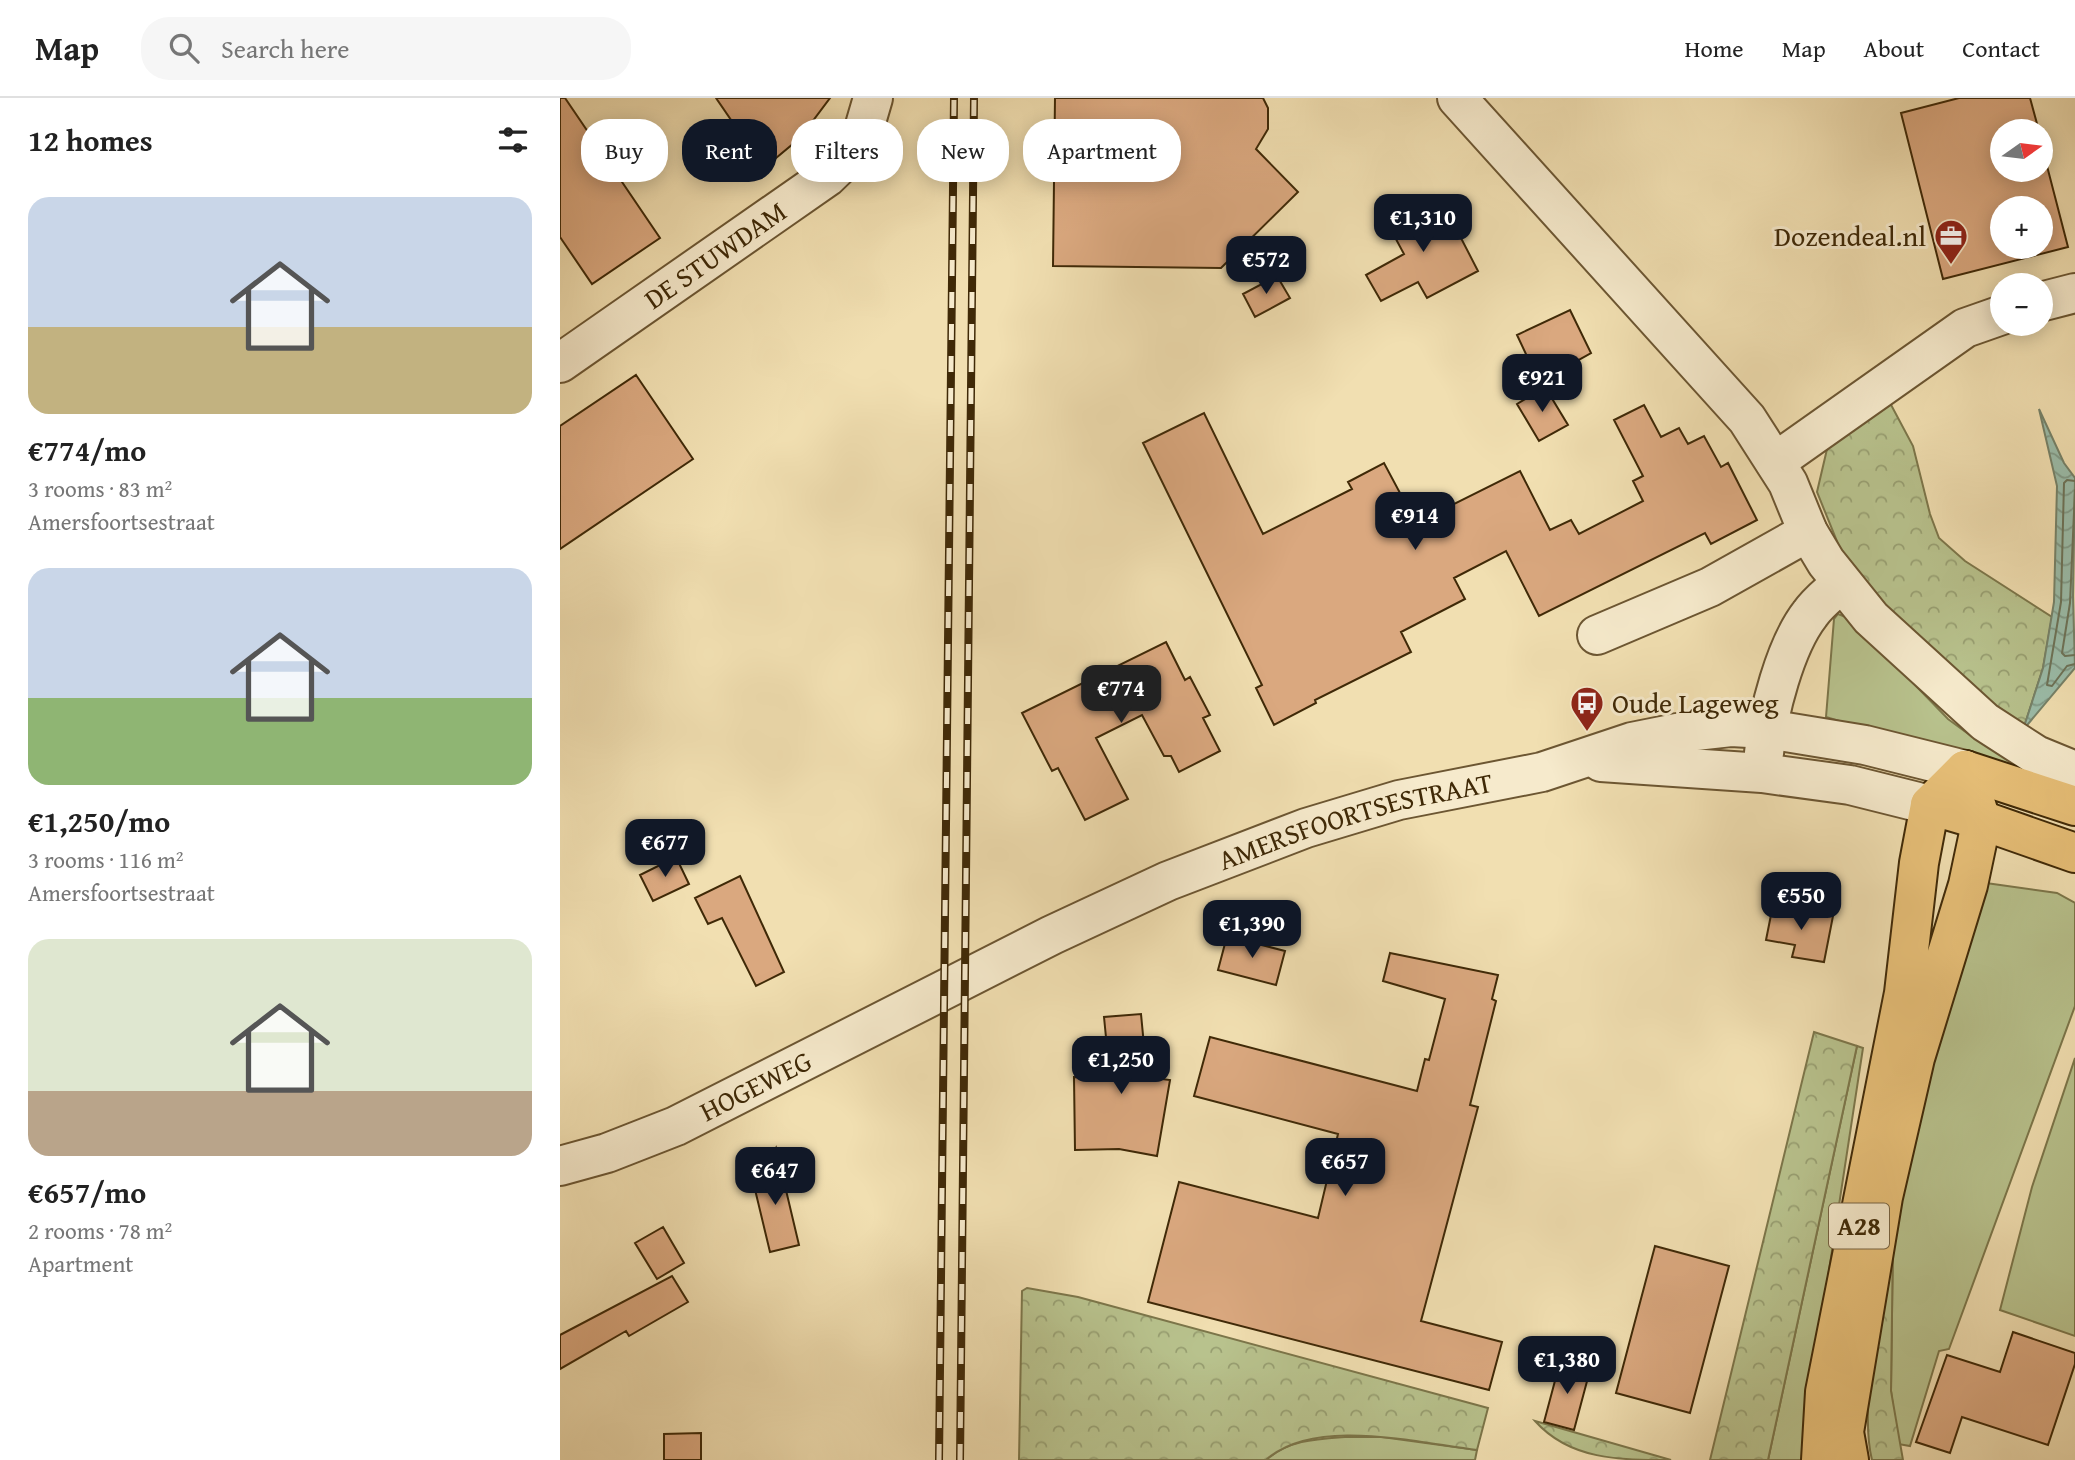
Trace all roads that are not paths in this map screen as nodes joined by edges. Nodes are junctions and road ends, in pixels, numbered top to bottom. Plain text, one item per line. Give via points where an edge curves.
1 (873, 98) edge
2 (1457, 98) edge
3 (2075, 293) edge
4 (2053, 299) edge
5 (1990, 319) edge
6 (560, 363) edge
7 (1775, 462) junction
8 (1808, 533) junction
9 (1841, 583) junction
10 (1597, 635) dead end
11 (1767, 729) junction
12 (1582, 761) junction
13 (1965, 770) junction
14 (2075, 771) edge
15 (1762, 773) junction
16 (1930, 805) junction
17 (2075, 806) edge
18 (1981, 820) junction
19 (2075, 853) edge
20 (944, 991) joint
21 (560, 1166) edge
22 (1821, 1460) edge
23 (1849, 1460) edge

1 - 6 street, DE STUWDAM via 859,146 827,177
2 - 7 street via 1747,419
3 - 4 street
5 - 7 street via 1965,328
7 - 8 street
8 - 9 street
8 - 10 street via 1710,587
9 - 11 street via 1809,614 1789,656
9 - 14 street via 1871,618 1985,722 2036,755
11 - 12 street, AMERSFOORTSESTRAAT via 1731,727 1677,733 1632,742
11 - 13 street, AMERSFOORTSESTRAAT via 1865,745
11 - 15 street
12 - 15 street, AMERSFOORTSESTRAAT
12 - 20 street, AMERSFOORTSESTRAAT via 1399,800 1234,854 1052,935
13 - 16 main road
13 - 17 main road, AMERSFOORTSESTRAAT
13 - 18 main road, A28
15 - 16 street, AMERSFOORTSESTRAAT via 1850,785
16 - 18 main road, AMERSFOORTSESTRAAT
16 - 22 main road, A28 via 1904,993 1825,1392
18 - 19 main road, AMERSFOORTSESTRAAT
18 - 23 main road, A28 via 1968,886 1914,1058 1883,1197 1844,1432
20 - 21 street, HOGEWEG via 676,1126

